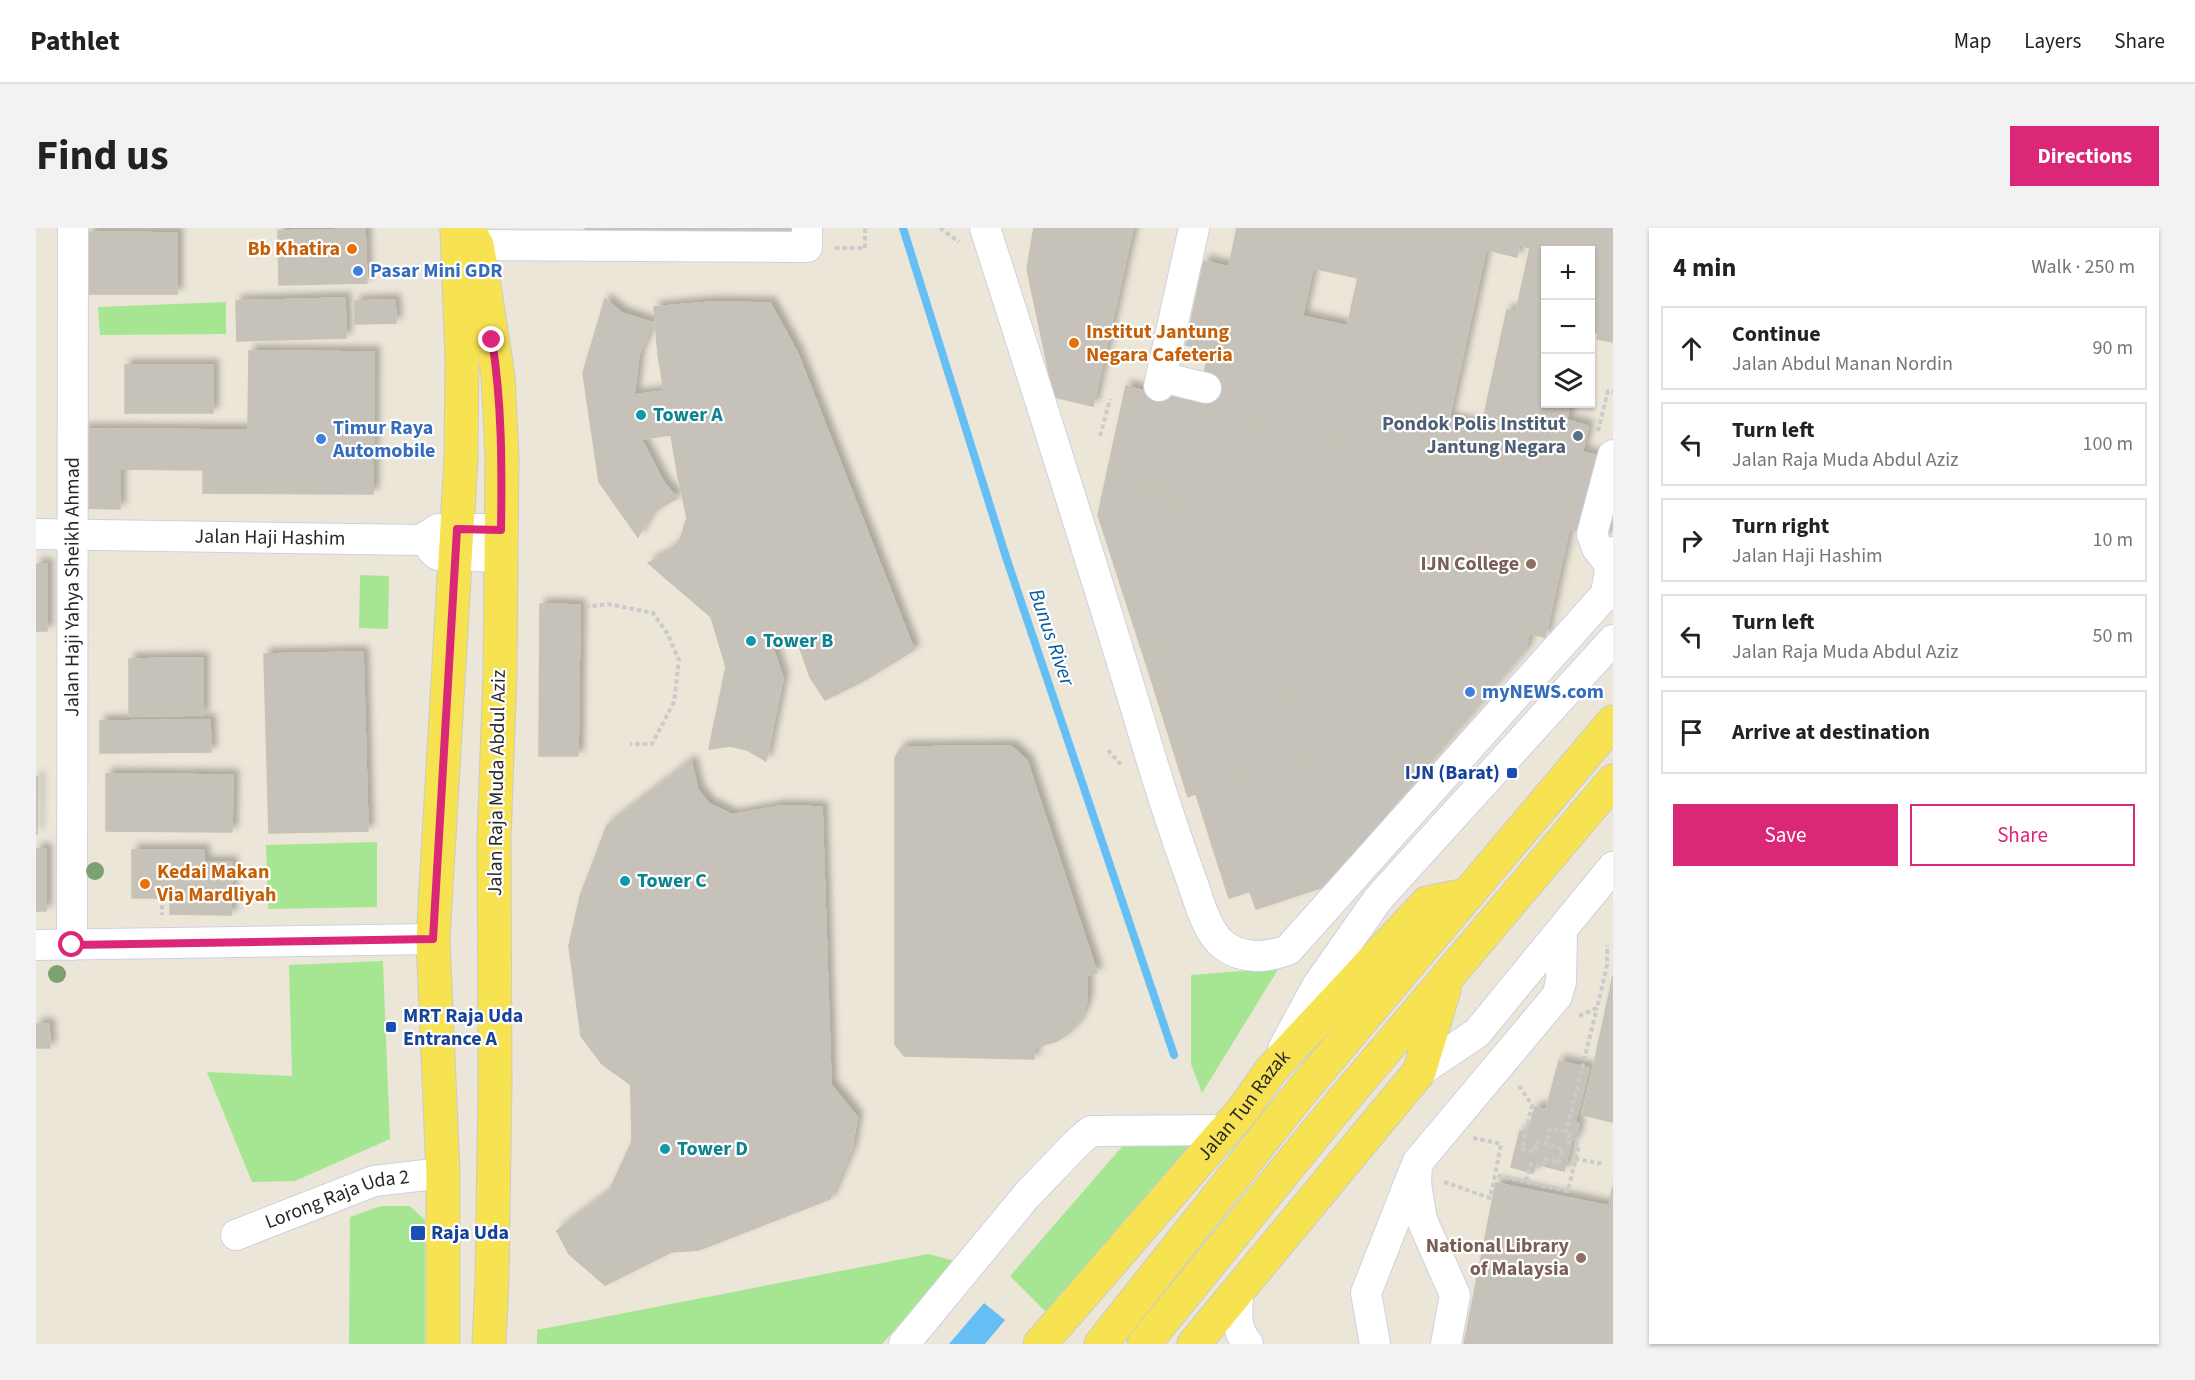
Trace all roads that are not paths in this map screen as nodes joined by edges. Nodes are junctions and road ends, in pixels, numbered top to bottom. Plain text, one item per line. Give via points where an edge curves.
1 (73, 228) edge
2 (985, 228) edge
3 (1194, 228) edge
4 (467, 234) edge
5 (807, 238) edge
6 (1206, 388) dead end
7 (1606, 444) edge
8 (36, 534) edge
9 (72, 535) junction
10 (457, 542) junction
11 (501, 543) junction
12 (1612, 558) edge
13 (1610, 596) edge
14 (1613, 640) edge
15 (1613, 722) edge
16 (1613, 781) edge
17 (1613, 867) edge
18 (1467, 895) junction
19 (1562, 932) junction
20 (433, 939) junction
21 (36, 945) edge
22 (72, 945) junction
23 (1449, 976) junction
24 (1271, 1070) junction
25 (1419, 1072) junction
26 (1225, 1130) junction
27 (1428, 1172) junction
28 (443, 1173) junction
29 (236, 1235) dead end
30 (492, 1280) junction
31 (1239, 1289) junction
32 (443, 1344) edge
33 (489, 1344) edge
34 (496, 1344) edge
35 (904, 1344) edge
36 (1040, 1344) edge
37 (1101, 1344) edge
38 (1144, 1344) edge
39 (1194, 1344) edge
40 (1248, 1344) edge
41 (1375, 1344) edge
42 (1446, 1344) edge

1 - 9 street, Jalan Haji Yahya Sheikh Ahmad
2 - 13 street via 1156,746 1168,814 1206,921 1220,941 1236,953 1257,956 1288,950
3 - 6 street via 1160,382
4 - 5 street
4 - 10 main road
4 - 11 main road, Jalan Raja Muda Abdul Aziz via 498,376
7 - 12 street via 1592,534 1597,548
8 - 9 street, Jalan Haji Hashim
9 - 10 street, Jalan Haji Hashim via 421,540 438,530
9 - 22 street, Jalan Haji Yahya Sheikh Ahmad
10 - 11 street, Jalan Haji Hashim
10 - 20 main road
11 - 30 main road, Jalan Raja Muda Abdul Aziz via 494,840
12 - 13 street
14 - 24 street via 1378,899 1317,986
15 - 18 main road, Jalan Tun Razak
16 - 23 main road
17 - 19 street
18 - 24 main road, Jalan Tun Razak via 1427,903
18 - 37 main road, Jalan Tun Razak via 1300,1093
19 - 25 street via 1477,1033
19 - 27 street via 1557,996
20 - 22 street
20 - 28 main road
21 - 22 street
23 - 25 main road
23 - 38 main road
24 - 26 main road, Jalan Tun Razak
25 - 31 main road
26 - 35 street via 1091,1131 1026,1195
26 - 36 main road, Jalan Tun Razak
27 - 41 street via 1366,1293
27 - 42 street via 1416,1185 1422,1220 1455,1296
28 - 29 street, Lorong Raja Uda 2 via 374,1181
28 - 32 main road
30 - 33 main road, Jalan Raja Muda Abdul Aziz
30 - 34 street
31 - 39 main road
31 - 40 street via 1237,1316 1241,1336

